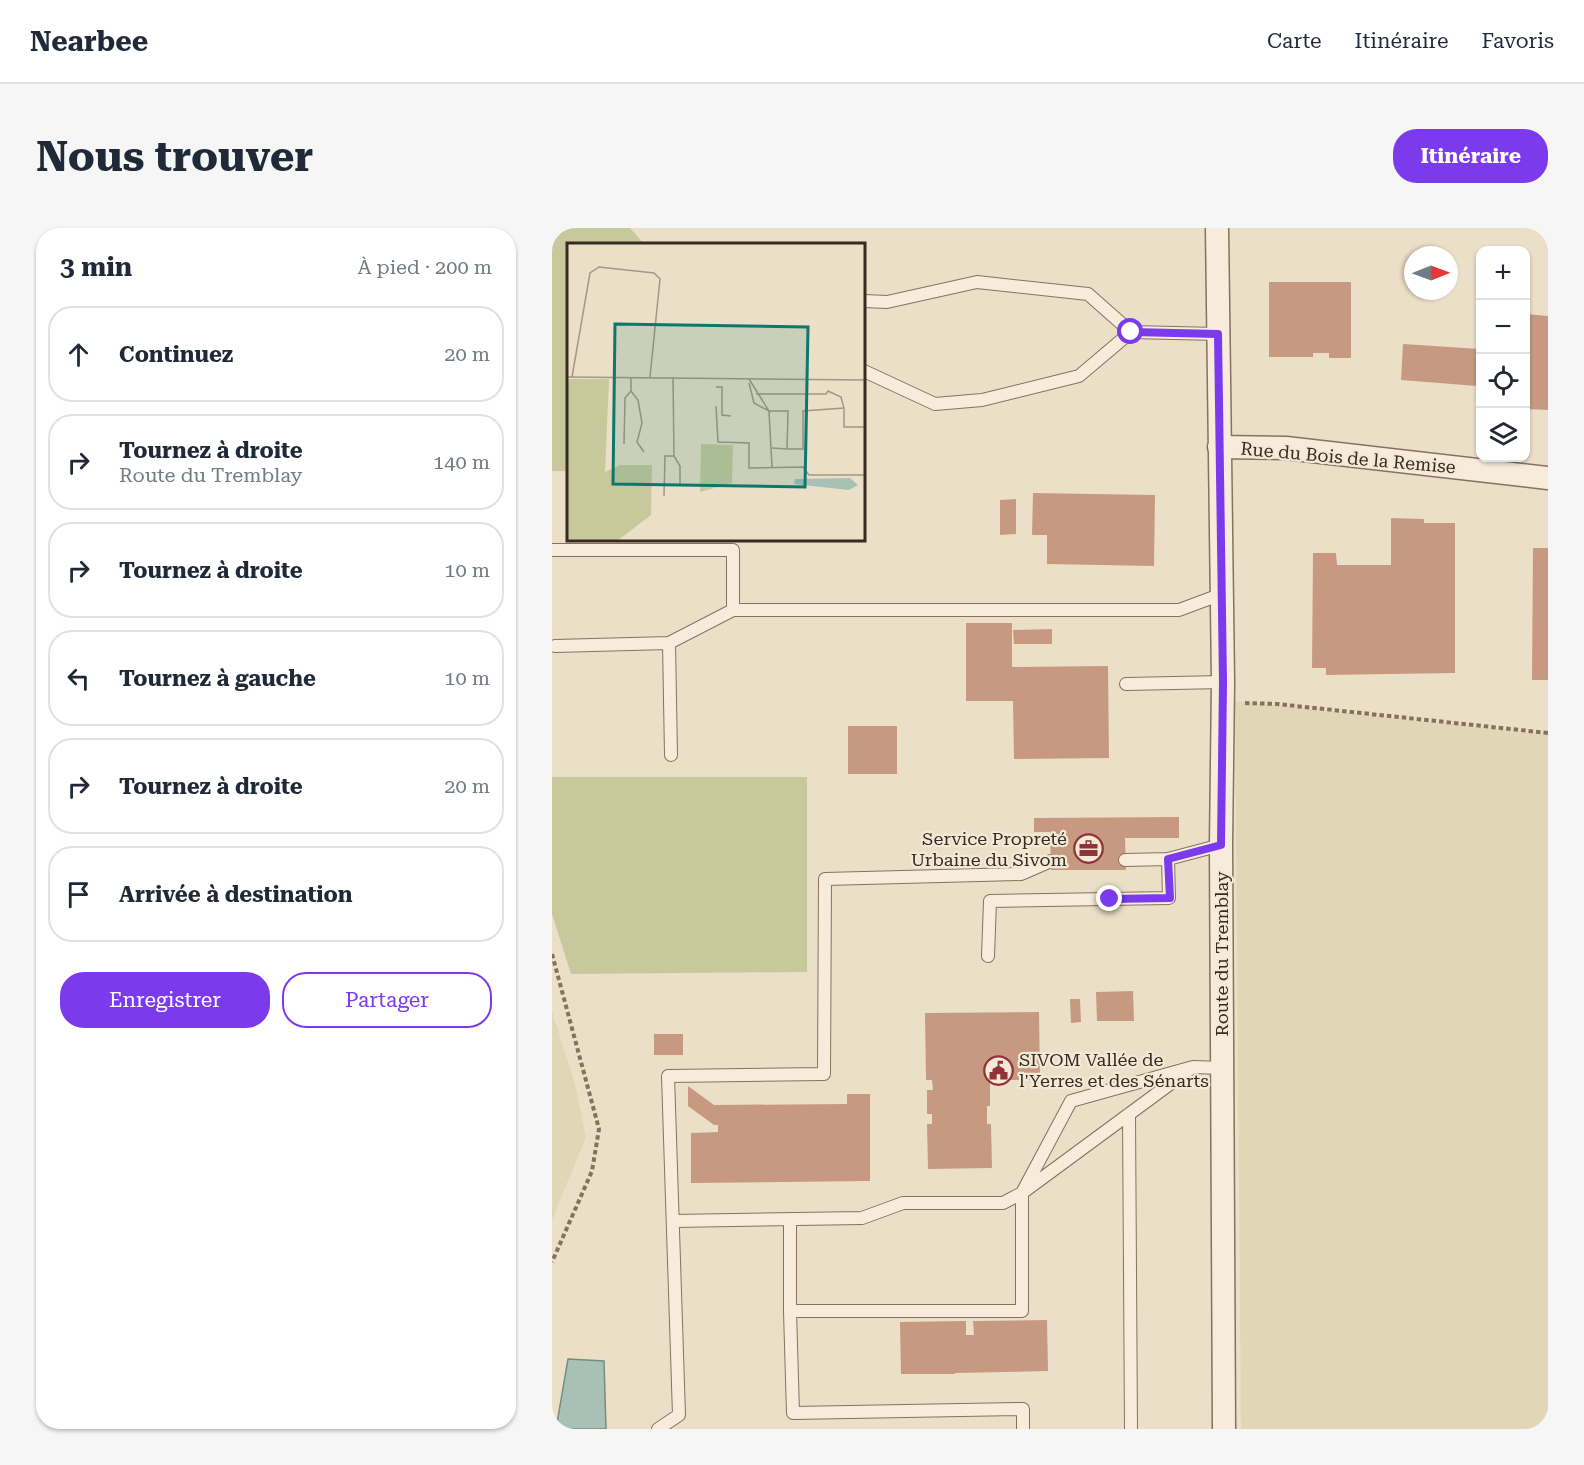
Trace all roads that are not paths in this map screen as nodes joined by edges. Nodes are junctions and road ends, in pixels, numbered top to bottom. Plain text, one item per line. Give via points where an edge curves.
1 (1217, 228) edge
2 (866, 301) edge
3 (1131, 332) junction
4 (1218, 334) junction
5 (866, 372) edge
6 (1219, 447) junction
7 (1548, 478) edge
8 (552, 550) edge
9 (1222, 594) junction
10 (733, 610) junction
11 (669, 643) junction
12 (555, 646) dead end
13 (1126, 684) dead end
14 (1223, 692) junction
15 (671, 755) dead end
16 (1221, 845) junction
17 (1168, 859) junction
18 (1125, 860) dead end
19 (1051, 861) dead end
20 (988, 956) dead end
21 (1193, 1067) junction
22 (1222, 1068) junction
23 (1129, 1114) junction
24 (1022, 1193) junction
25 (790, 1219) junction
26 (673, 1221) junction
27 (790, 1311) junction
28 (658, 1429) edge
29 (1023, 1429) edge
30 (1131, 1429) edge
31 (1224, 1429) edge

1 - 4 street, Route du Tremblay
2 - 3 lane via 887,302 977,282 1088,294
3 - 4 lane
3 - 5 lane via 1079,376 982,400 935,404
4 - 6 street, Route du Tremblay
6 - 7 street, Rue du Bois de la Remise via 1286,448
6 - 9 street, Route du Tremblay
8 - 10 lane via 733,550
9 - 10 lane via 1179,610
9 - 14 street, Route du Tremblay
10 - 11 lane
11 - 12 lane
11 - 15 lane
13 - 14 lane
14 - 16 street, Route du Tremblay
16 - 17 lane
16 - 22 street, Route du Tremblay
17 - 18 lane
17 - 20 lane via 1170,898 990,901
19 - 26 lane via 1021,874 825,879 824,1074 668,1076
21 - 22 lane
21 - 23 lane
21 - 24 lane via 1071,1101
22 - 31 street, Route du Tremblay
23 - 24 lane
23 - 30 lane
24 - 25 lane via 1003,1203 903,1203 862,1218
24 - 27 lane via 1022,1311
25 - 26 lane
25 - 27 lane
26 - 28 lane via 679,1414
27 - 29 lane via 793,1413 1023,1409

